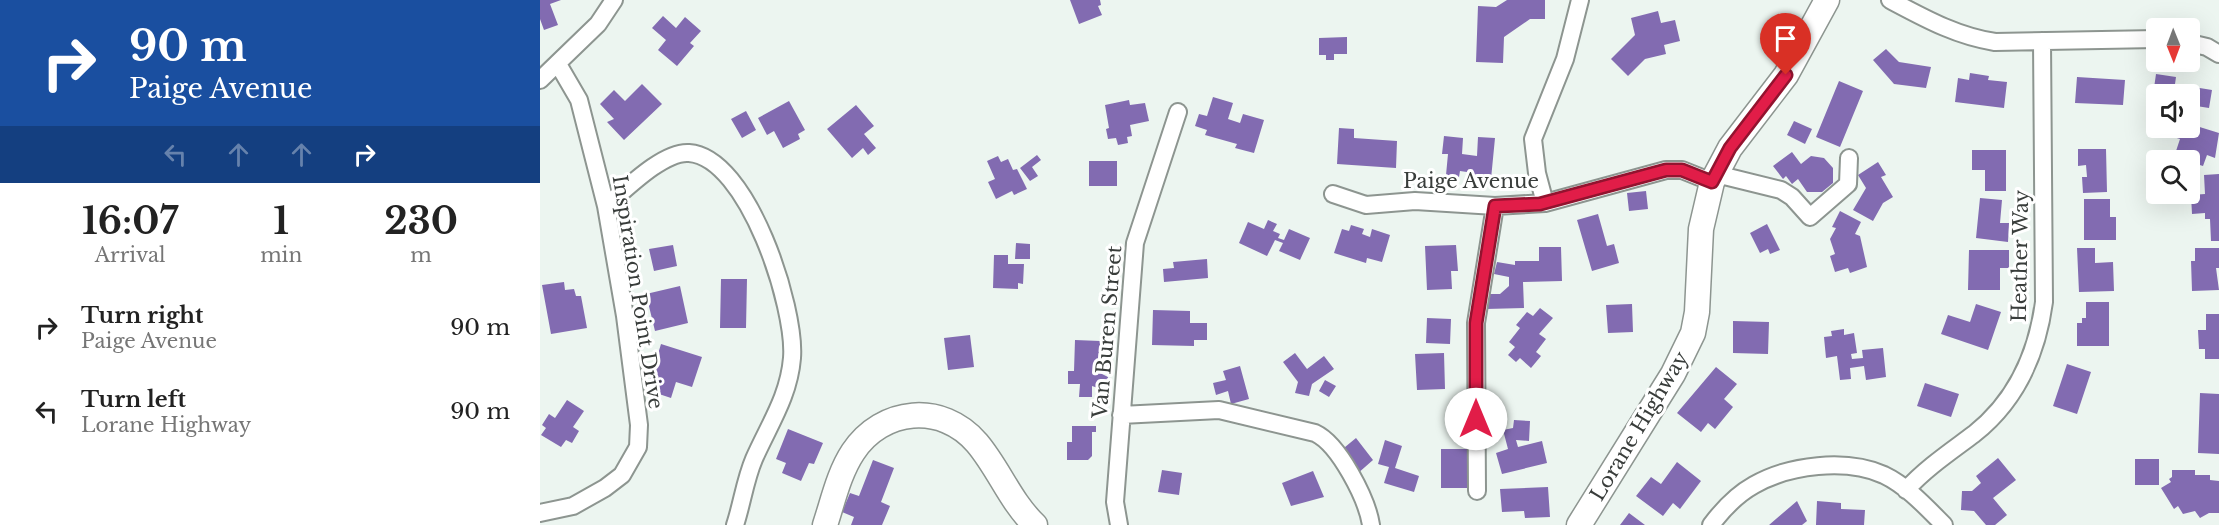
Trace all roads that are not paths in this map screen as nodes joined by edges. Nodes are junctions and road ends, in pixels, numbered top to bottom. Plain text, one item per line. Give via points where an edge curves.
1 (614, 0) edge
2 (1580, 0) edge
3 (1827, 0) edge
4 (1890, 0) edge
5 (2146, 39) edge
6 (2042, 41) junction
7 (2200, 45) edge
8 (2219, 54) edge
9 (558, 64) junction
10 (540, 80) edge
11 (1178, 112) dead end
12 (1849, 158) dead end
13 (1714, 178) junction
14 (1333, 194) dead end
15 (1545, 203) junction
16 (606, 206) junction
17 (1495, 206) junction
18 (1120, 415) junction
19 (1906, 490) junction
20 (1477, 491) dead end
21 (540, 513) edge
22 (735, 525) edge
23 (825, 525) edge
24 (1035, 525) edge
25 (1119, 525) edge
26 (1371, 525) edge
27 (1579, 525) edge
28 (1711, 525) edge
29 (1944, 525) edge

1 - 9 street via 598,24
2 - 15 street via 1565,59 1533,139
3 - 13 street, Lorane Highway via 1786,75 1730,148
4 - 6 street via 1970,38
5 - 6 street
6 - 19 street, Heather Way via 2044,302 2040,334 2017,388 1998,411
7 - 8 street
9 - 10 street
9 - 16 street, Inspiration Point Drive via 579,100
11 - 18 street, Van Buren Street via 1135,243
12 - 13 street, Paige Avenue via 1848,184 1810,218 1781,190
13 - 15 street, Paige Avenue via 1666,170
13 - 27 street, Lorane Highway via 1701,230 1693,333 1673,374
14 - 17 street, Paige Avenue via 1366,205 1415,201
15 - 17 street, Paige Avenue
16 - 21 street, Inspiration Point Drive via 625,316 639,425 638,447 622,475 605,488 573,506
16 - 22 street via 659,165 681,153 690,153 711,161 739,193 770,250 789,311 792,358 786,391 753,461
17 - 20 street via 1476,323
18 - 25 street, Van Buren Street via 1115,501
18 - 26 street via 1219,410 1323,437 1353,480
19 - 28 street via 1884,476 1860,468 1820,467 1786,472 1755,484 1728,504
19 - 29 street
23 - 24 street via 842,475 853,452 868,434 886,422 921,414 953,422 966,432 978,444 1020,510

